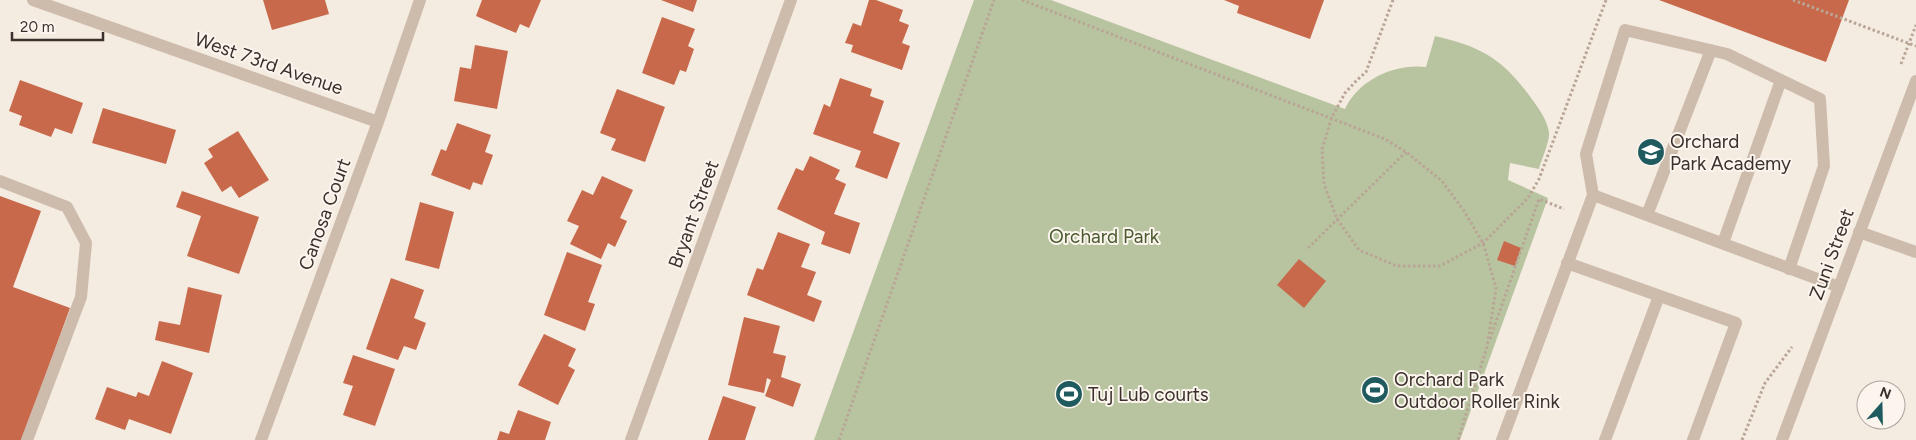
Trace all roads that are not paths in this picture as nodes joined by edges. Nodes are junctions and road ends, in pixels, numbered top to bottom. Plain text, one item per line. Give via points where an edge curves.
1 (33, 0) edge
2 (420, 0) edge
3 (791, 0) edge
4 (55, 4) edge
5 (1711, 50) junction
6 (1781, 80) junction
7 (1916, 81) edge
8 (378, 122) junction
9 (0, 181) edge
10 (1593, 194) junction
11 (1647, 215) junction
12 (1859, 232) junction
13 (1723, 244) junction
14 (1916, 252) edge
15 (1567, 264) junction
16 (1789, 269) junction
17 (1839, 287) junction
18 (1659, 296) junction
19 (27, 440) edge
20 (261, 440) edge
21 (631, 440) edge
22 (1502, 440) edge
23 (1605, 440) edge
24 (1693, 440) edge
25 (1782, 440) edge

1 - 4 street, West 73rd Avenue
2 - 8 street, Canosa Court
3 - 21 street, Bryant Street
4 - 8 street, West 73rd Avenue
5 - 6 street via 1727,54
5 - 10 street via 1625,30 1586,154
5 - 11 street
6 - 13 street
6 - 16 street via 1820,99 1824,166
7 - 12 street, Zuni Street
8 - 20 street, Canosa Court
9 - 19 street via 67,207 86,243 80,297
10 - 11 street
10 - 15 street
11 - 13 street
12 - 14 street
12 - 17 street, Zuni Street
13 - 16 street
15 - 18 street
15 - 22 street
16 - 17 street
17 - 25 street, Zuni Street
18 - 23 street
18 - 24 street via 1736,323

